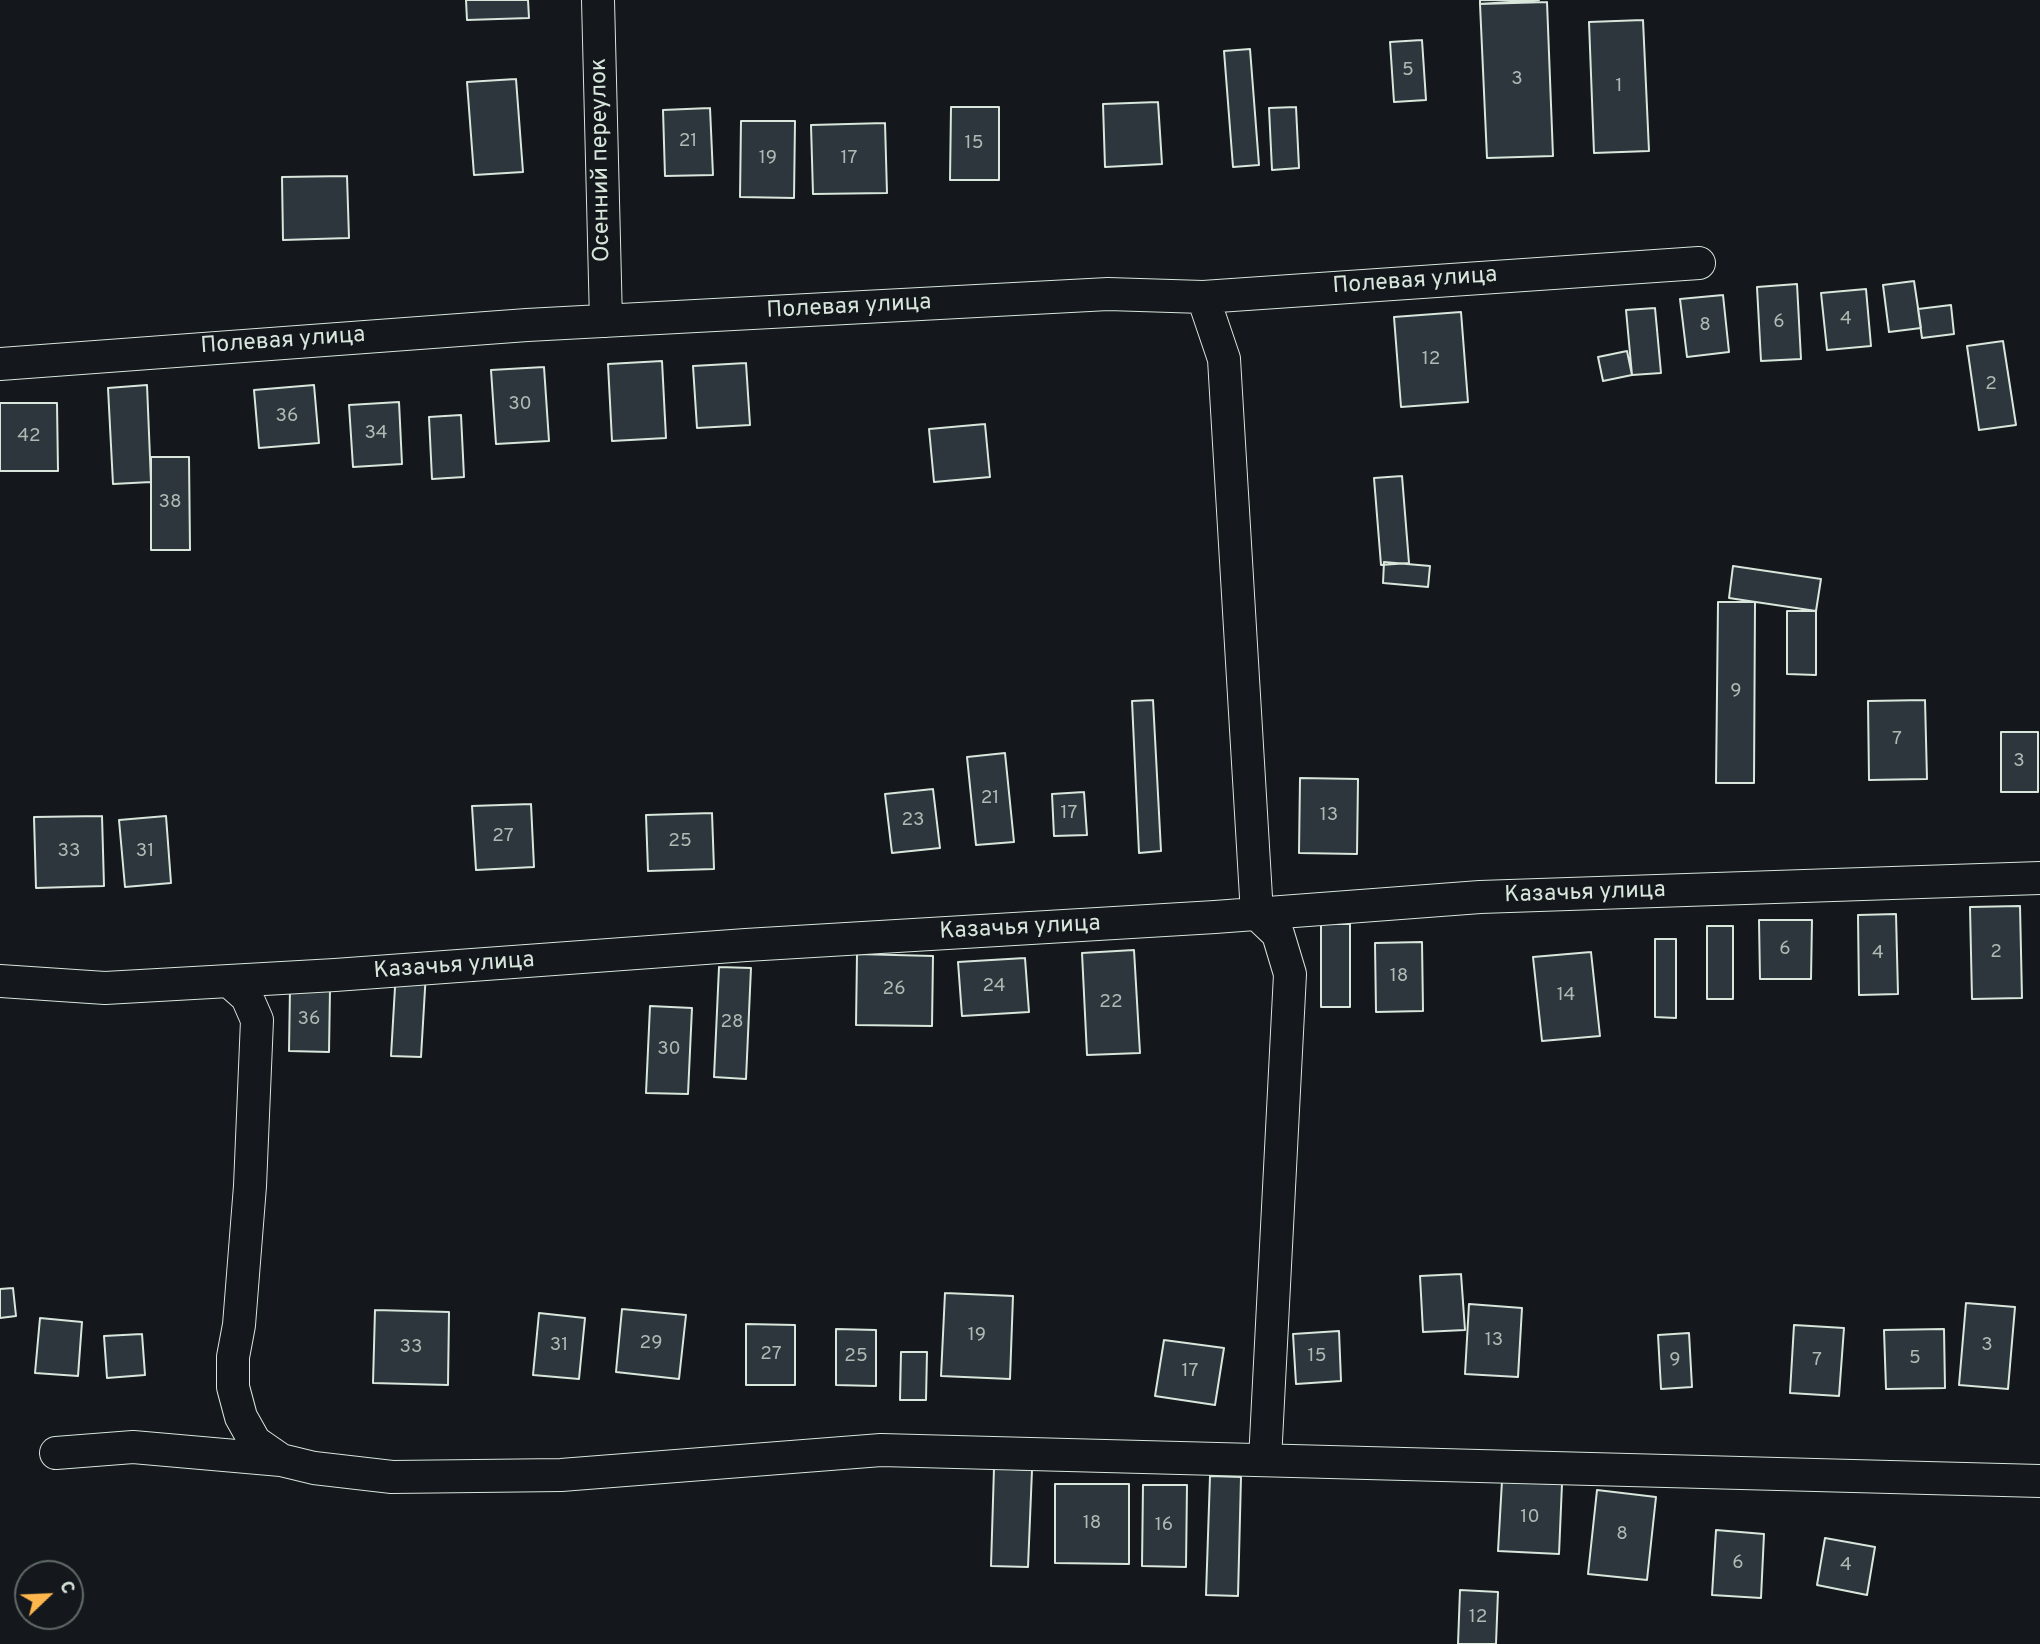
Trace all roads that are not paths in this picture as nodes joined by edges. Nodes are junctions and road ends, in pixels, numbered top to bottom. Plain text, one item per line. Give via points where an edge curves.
1 (598, 0) edge
2 (1699, 263) dead end
3 (1203, 297) junction
4 (606, 321) junction
5 (0, 364) edge
6 (2040, 878) edge
7 (1257, 914) junction
8 (0, 981) edge
9 (229, 981) junction
10 (56, 1453) dead end
11 (281, 1460) junction
12 (1265, 1460) junction
13 (2040, 1481) edge

1 - 4 street, Осенний переулок
2 - 3 street, Полевая улица
3 - 4 street, Полевая улица via 1108,294
3 - 7 street via 1224,359
4 - 5 street, Полевая улица
6 - 7 street, Казачья улица via 1480,897
7 - 9 street, Казачья улица
7 - 12 street via 1278,933 1290,974
8 - 9 street, Казачья улица via 105,988
9 - 11 street via 247,997 257,1020 251,1174 233,1387 241,1417 255,1442
10 - 11 street via 133,1447
11 - 12 street via 392,1477 561,1475 881,1450
12 - 13 street

